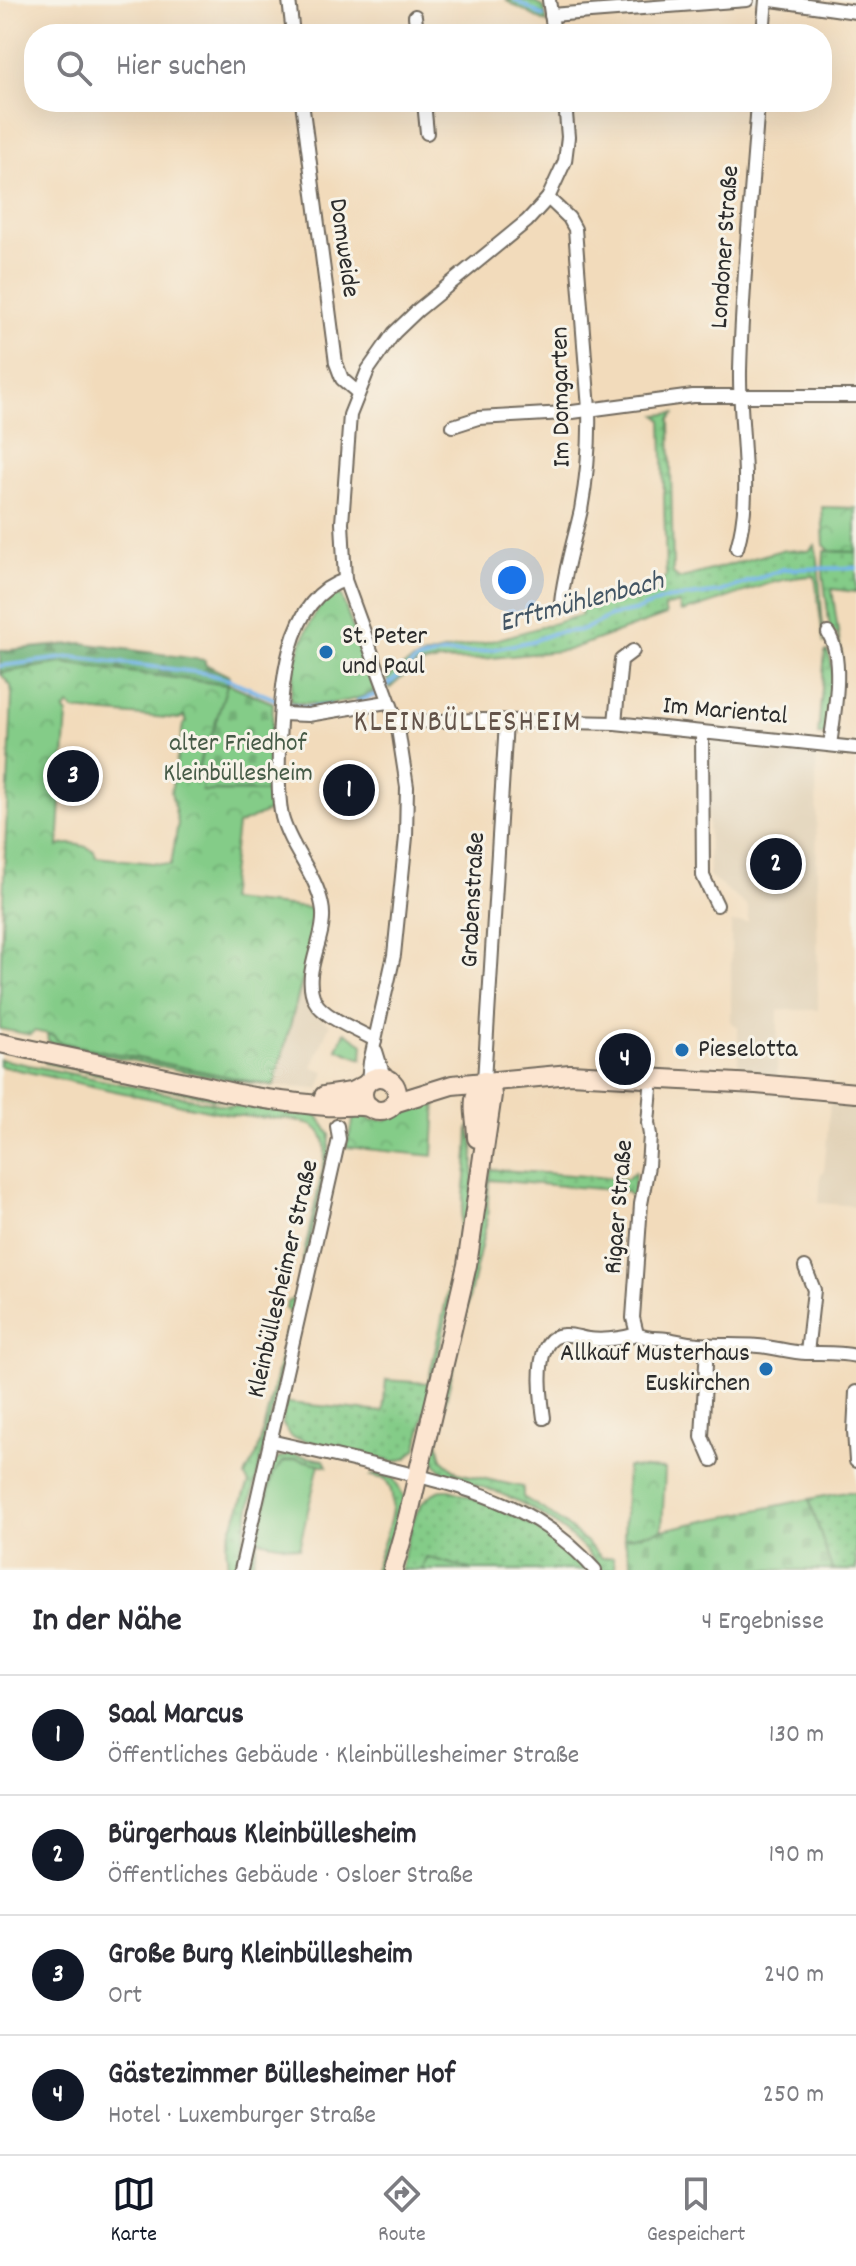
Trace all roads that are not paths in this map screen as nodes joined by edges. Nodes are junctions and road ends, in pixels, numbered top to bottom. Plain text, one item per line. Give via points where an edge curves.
1 (289, 0) edge
2 (549, 0) edge
3 (747, 0) edge
4 (769, 0) edge
5 (856, 12) edge
6 (551, 15) junction
7 (415, 16) dead end
8 (292, 24) edge
9 (416, 24) edge
10 (552, 24) edge
11 (765, 24) edge
12 (303, 112) edge
13 (425, 112) edge
14 (566, 112) edge
15 (757, 112) edge
16 (427, 133) dead end
17 (548, 198) junction
18 (357, 392) junction
19 (741, 395) junction
20 (856, 396) edge
21 (589, 409) junction
22 (453, 426) dead end
23 (737, 548) dead end
24 (345, 580) junction
25 (561, 603) dead end
26 (828, 633) dead end
27 (633, 651) dead end
28 (384, 693) junction
29 (281, 706) junction
30 (397, 722) junction
31 (506, 722) junction
32 (615, 723) junction
33 (702, 732) junction
34 (830, 745) junction
35 (856, 748) edge
36 (717, 905) dead end
37 (375, 1040) junction
38 (0, 1043) edge
39 (652, 1077) junction
40 (484, 1081) junction
41 (378, 1082) junction
42 (452, 1085) junction
43 (209, 1087) junction
44 (856, 1093) edge
45 (394, 1103) junction
46 (370, 1107) junction
47 (337, 1126) dead end
48 (805, 1267) dead end
49 (640, 1336) junction
50 (707, 1346) junction
51 (807, 1353) junction
52 (856, 1356) edge
53 (856, 1392) edge
54 (544, 1418) dead end
55 (270, 1441) junction
56 (712, 1460) dead end
57 (856, 1461) edge
58 (418, 1475) junction
59 (241, 1570) edge
60 (393, 1570) edge
61 (595, 1570) edge

1 - 8 street
2 - 6 street
3 - 6 street
4 - 5 street
4 - 11 street
6 - 10 street
7 - 9 street
12 - 18 street, Domweide via 336,363 342,379
13 - 16 street
14 - 17 street via 565,161
15 - 19 street, Londoner Straße
17 - 18 street via 403,323
17 - 21 street, Im Domgarten via 575,229
18 - 24 street via 346,445
19 - 20 street
19 - 21 street
19 - 23 street, Londoner Straße via 745,522
21 - 22 street via 478,418
21 - 25 street, Im Domgarten via 584,493
24 - 28 street
24 - 29 street via 323,590 303,616 290,650
26 - 34 street via 837,662
27 - 32 street via 621,660
28 - 29 street via 320,713
28 - 30 street
29 - 37 street via 282,818 323,909 312,976 314,999 324,1011
30 - 31 street, Im Mariental
30 - 37 street via 407,787 406,837 394,955
31 - 32 street, Im Mariental
31 - 40 street, Grabenstraße
32 - 33 street, Im Mariental
33 - 34 street, Im Mariental
33 - 36 street via 703,876
34 - 35 street, Im Mariental
37 - 41 street
38 - 43 street
39 - 40 street via 570,1074
39 - 44 street
39 - 49 street, Rigaer Straße via 633,1318
40 - 42 street
40 - 58 street via 473,1101 479,1174 469,1256
41 - 42 street
41 - 43 street via 346,1093 308,1096
41 - 45 street via 397,1093
41 - 46 street via 363,1099
42 - 45 street
43 - 46 street via 261,1099
45 - 46 street via 383,1110
47 - 55 street, Kleinbüllesheimer Straße via 339,1139
48 - 51 street via 814,1290
49 - 50 street
49 - 54 street via 612,1341 560,1335 551,1341 538,1379
50 - 51 street
50 - 56 street via 702,1437
51 - 52 street
53 - 57 street
55 - 58 street
55 - 59 street, Kleinbüllesheimer Straße
58 - 60 street
58 - 61 street via 471,1489 525,1512 564,1539

